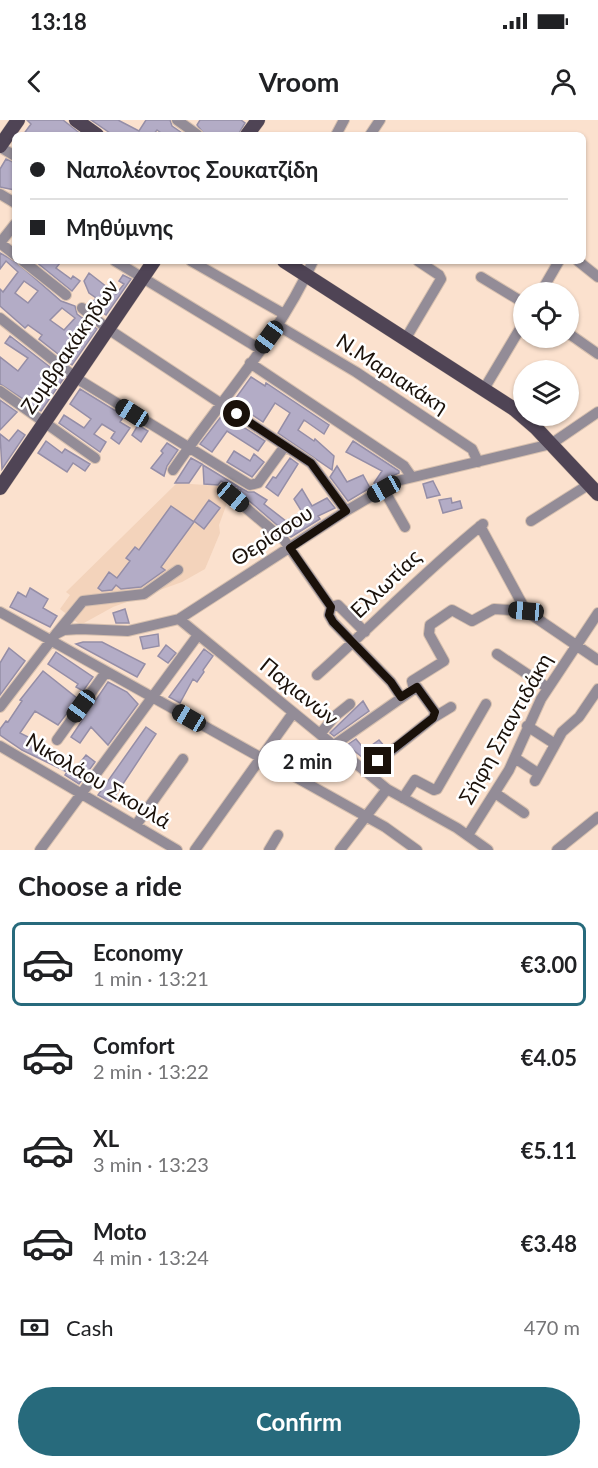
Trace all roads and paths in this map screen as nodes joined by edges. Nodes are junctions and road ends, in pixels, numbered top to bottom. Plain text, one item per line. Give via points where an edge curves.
1 (18, 120) edge
2 (76, 120) edge
3 (177, 120) edge
4 (93, 132) edge
5 (194, 132) edge
6 (0, 147) edge
7 (12, 228) edge
8 (0, 243) edge
9 (12, 253) edge
10 (27, 264) edge
11 (120, 264) edge
12 (152, 264) edge
13 (196, 264) edge
14 (289, 264) edge
15 (312, 264) edge
16 (422, 264) edge
17 (557, 264) edge
18 (582, 264) edge
19 (307, 275) junction
20 (143, 277) junction
21 (481, 277) dead end
22 (598, 277) edge
23 (547, 282) edge
24 (66, 295) dead end
25 (513, 296) edge
26 (82, 308) dead end
27 (284, 314) junction
28 (2, 323) edge
29 (277, 325) junction
30 (108, 329) junction
31 (406, 339) junction
32 (513, 340) edge
33 (579, 341) edge
34 (260, 349) junction
35 (598, 354) edge
36 (250, 363) junction
37 (76, 378) junction
38 (484, 389) junction
39 (0, 391) edge
40 (221, 403) junction
41 (598, 412) edge
42 (43, 424) junction
43 (551, 444) junction
44 (285, 446) junction
45 (189, 447) junction
46 (95, 458) dead end
47 (478, 462) junction
48 (173, 470) dead end
49 (411, 476) junction
50 (2, 481) edge
51 (384, 489) junction
52 (595, 490) edge
53 (233, 497) dead end
54 (346, 511) junction
55 (531, 521) dead end
56 (405, 527) dead end
57 (290, 548) junction
58 (178, 570) dead end
59 (331, 607) junction
60 (526, 611) junction
61 (0, 612) edge
62 (598, 613) edge
63 (179, 619) junction
64 (365, 632) junction
65 (198, 635) junction
66 (53, 637) junction
67 (353, 642) junction
68 (576, 645) junction
69 (497, 654) dead end
70 (598, 660) edge
71 (105, 672) junction
72 (317, 675) dead end
73 (548, 688) junction
74 (598, 689) edge
75 (414, 690) junction
76 (153, 697) junction
77 (401, 697) junction
78 (350, 704) dead end
79 (486, 704) dead end
80 (0, 707) edge
81 (451, 707) dead end
82 (293, 713) junction
83 (433, 718) junction
84 (528, 726) junction
85 (320, 734) junction
86 (57, 740) dead end
87 (334, 744) junction
88 (555, 744) junction
89 (0, 746) edge
90 (515, 758) junction
91 (183, 759) dead end
92 (262, 759) junction
93 (365, 772) junction
94 (387, 789) junction
95 (495, 793) junction
96 (83, 795) junction
97 (403, 798) junction
98 (524, 813) dead end
99 (365, 816) junction
100 (598, 817) edge
101 (135, 825) junction
102 (278, 835) dead end
103 (468, 835) junction
104 (564, 848) edge
105 (40, 850) edge
106 (177, 850) edge
107 (195, 850) edge
108 (269, 850) edge
109 (340, 850) edge
110 (417, 850) edge
111 (488, 850) edge

1 - 6 main road
2 - 4 main road
3 - 5 street
7 - 8 street
8 - 9 street
10 - 24 street
11 - 20 street
12 - 20 main road, Ζυμβρακάκηδων
13 - 27 street
14 - 19 main road
15 - 19 street
16 - 31 street via 441,279
17 - 23 street
18 - 22 street
19 - 27 street
19 - 31 main road
20 - 30 main road, Ζυμβρακάκηδων
20 - 34 street
21 - 25 street
26 - 30 street
27 - 29 street
28 - 37 street
29 - 34 street
29 - 47 street, Ν.Μαριακάκη via 472,449
30 - 37 main road, Ζυμβρακάκηδων
30 - 40 street
31 - 38 main road
32 - 38 street
33 - 35 street
34 - 36 street
36 - 40 street
36 - 49 street via 404,466
37 - 42 main road, Ζυμβρακάκηδων
37 - 45 street
38 - 43 main road via 514,409
39 - 42 street
40 - 44 street
40 - 45 street
41 - 43 street
42 - 46 street
42 - 50 main road, Ζυμβρακάκηδων
43 - 47 street, Θερίσσου
43 - 52 main road
44 - 45 street via 255,486
44 - 54 street via 311,463
45 - 48 street
47 - 49 street, Θερίσσου
49 - 51 street, Θερίσσου
51 - 54 street, Θερίσσου
51 - 56 street
52 - 55 street
53 - 57 street
54 - 57 street, Θερίσσου
57 - 59 street
57 - 63 street, Θερίσσου
58 - 66 street via 144,594 82,601
59 - 64 street via 338,605
59 - 67 street via 329,615
60 - 64 street, Ελλωτίας via 482,525 425,572
60 - 68 street
60 - 75 street via 494,609 472,621 452,610 428,627 444,661 412,681
61 - 66 street
62 - 68 street, Σήφη Σπαντιδάκη
63 - 65 street, Παχιανών
63 - 66 street, Θερίσσου via 128,631 80,629
64 - 67 street, Ελλωτίας
65 - 76 street
65 - 82 street, Παχιανών
66 - 71 street
66 - 80 street
67 - 72 street, Ελλωτίας
67 - 77 street
68 - 70 street
68 - 73 street, Σήφη Σπαντιδάκη
69 - 73 street
71 - 76 street
71 - 86 street
73 - 84 street, Σήφη Σπαντιδάκη
74 - 88 street
75 - 77 street
75 - 83 street via 417,687 421,691 435,712
76 - 92 street
76 - 96 street
77 - 87 street
78 - 85 street
79 - 97 street via 436,789 415,780
81 - 83 street
82 - 85 street, Παχιανών
82 - 92 street
83 - 93 street
84 - 88 street
84 - 90 street, Σήφη Σπαντιδάκη
85 - 87 street, Παχιανών
87 - 93 street, Παχιανών
88 - 90 street via 537,777
89 - 96 street, Νικολάου Σκουλά
90 - 95 street, Σήφη Σπαντιδάκη
91 - 101 street
92 - 99 street
92 - 107 street
93 - 94 street, Παχιανών
94 - 97 street, Παχιανών
94 - 99 street
95 - 98 street
95 - 103 street, Σήφη Σπαντιδάκη
96 - 101 street, Νικολάου Σκουλά
96 - 105 street
97 - 103 street, Παχιανών
99 - 109 street
99 - 110 street
100 - 104 street
101 - 106 street, Νικολάου Σκουλά
102 - 108 street
103 - 111 street, Παχιανών

